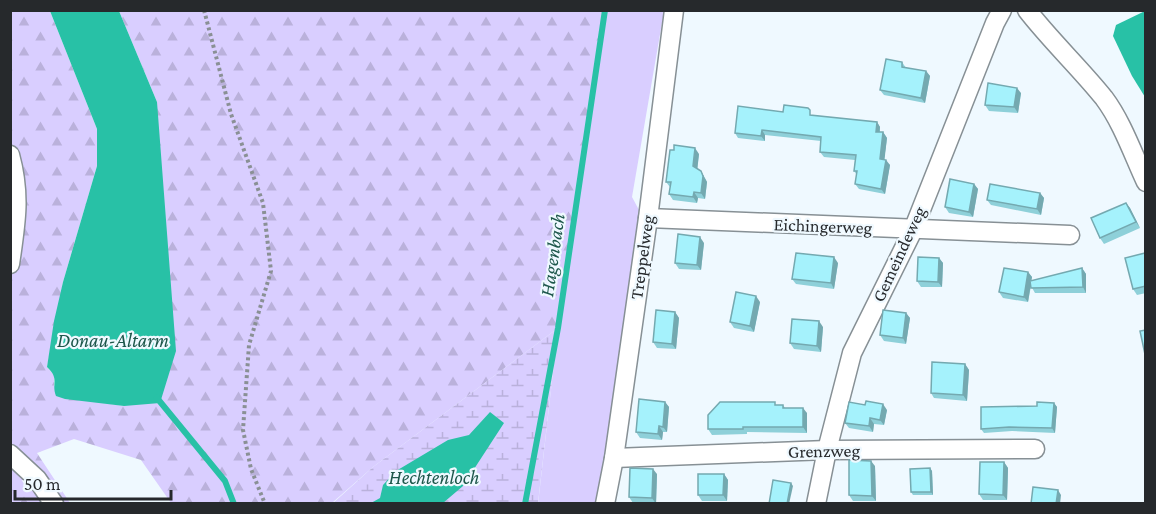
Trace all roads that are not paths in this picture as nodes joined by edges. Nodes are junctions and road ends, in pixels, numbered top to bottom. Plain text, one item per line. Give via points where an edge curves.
1 (674, 10) edge
2 (1002, 10) edge
3 (1027, 10) edge
4 (10, 154) edge
5 (1146, 182) edge
6 (648, 218) junction
7 (913, 230) junction
8 (1070, 236) dead end
9 (10, 264) edge
10 (1035, 448) dead end
11 (12, 449) edge
12 (827, 450) junction
13 (614, 458) junction
14 (54, 504) edge
15 (605, 504) edge
16 (816, 504) edge

1 - 6 street, Treppelweg
2 - 7 street, Gemeindeweg
3 - 5 street via 1104,99
4 - 9 street via 17,178 18,212
6 - 7 street, Eichingerweg
6 - 13 street, Treppelweg
7 - 8 street, Eichingerweg
7 - 12 street, Gemeindeweg via 852,352
10 - 12 street, Grenzweg
11 - 14 street
12 - 13 street, Grenzweg
12 - 16 street, Gemeindeweg
13 - 15 street, Treppelweg

